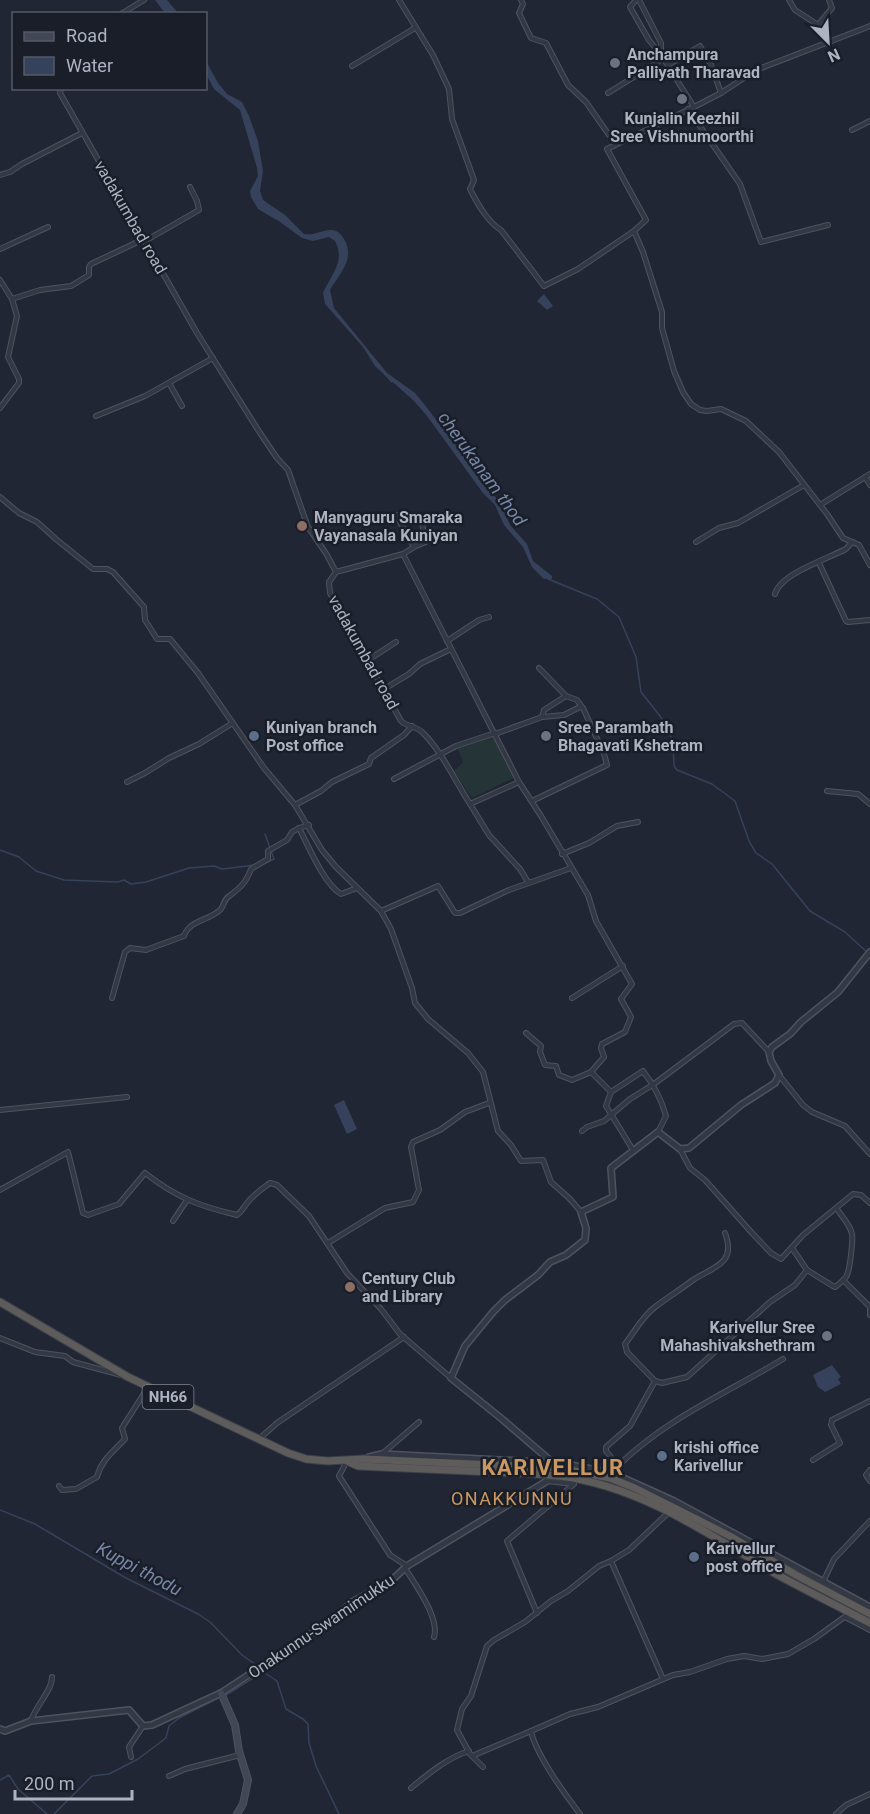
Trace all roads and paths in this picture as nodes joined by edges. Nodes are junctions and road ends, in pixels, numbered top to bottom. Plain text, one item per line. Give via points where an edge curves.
1 (144, 0) edge
2 (399, 0) edge
3 (521, 0) edge
4 (638, 0) edge
5 (789, 0) edge
6 (829, 0) edge
7 (124, 12) edge
8 (818, 25) junction
9 (870, 26) edge
10 (416, 28) junction
11 (827, 43) junction
12 (661, 55) junction
13 (668, 65) junction
14 (352, 66) dead end
15 (60, 90) edge
16 (608, 93) dead end
17 (721, 93) junction
18 (694, 107) junction
19 (688, 110) junction
20 (870, 121) edge
21 (852, 130) dead end
22 (82, 133) junction
23 (609, 135) dead end
24 (0, 175) edge
25 (190, 187) dead end
26 (828, 225) dead end
27 (48, 227) dead end
28 (634, 231) junction
29 (145, 240) junction
30 (0, 249) edge
31 (0, 280) edge
32 (12, 299) junction
33 (213, 358) junction
34 (169, 383) junction
35 (182, 406) dead end
36 (0, 408) edge
37 (96, 416) dead end
38 (868, 475) edge
39 (804, 485) junction
40 (870, 485) edge
41 (0, 497) edge
42 (820, 505) junction
43 (396, 515) dead end
44 (422, 524) dead end
45 (696, 542) dead end
46 (852, 542) junction
47 (414, 547) junction
48 (403, 554) junction
49 (819, 563) junction
50 (870, 565) edge
51 (336, 572) junction
52 (775, 594) dead end
53 (489, 617) dead end
54 (870, 620) edge
55 (447, 641) junction
56 (396, 642) dead end
57 (451, 649) junction
58 (368, 660) junction
59 (539, 668) dead end
60 (384, 689) junction
61 (566, 696) junction
62 (582, 708) junction
63 (542, 717) junction
64 (231, 724) junction
65 (412, 726) junction
66 (495, 734) junction
67 (439, 755) junction
68 (394, 779) dead end
69 (127, 782) dead end
70 (519, 782) junction
71 (827, 791) dead end
72 (532, 801) junction
73 (470, 804) junction
74 (870, 804) edge
75 (295, 805) junction
76 (638, 822) dead end
77 (309, 825) junction
78 (299, 828) junction
79 (562, 854) junction
80 (571, 868) junction
81 (528, 882) junction
82 (357, 888) junction
83 (381, 911) junction
84 (869, 954) edge
85 (623, 966) junction
86 (112, 998) dead end
87 (572, 998) dead end
88 (526, 1034) dead end
89 (769, 1052) junction
90 (591, 1072) junction
91 (779, 1075) junction
92 (654, 1084) junction
93 (611, 1092) junction
94 (127, 1097) dead end
95 (489, 1103) junction
96 (0, 1110) edge
97 (612, 1115) junction
98 (582, 1131) dead end
99 (658, 1132) junction
100 (680, 1149) junction
101 (633, 1150) junction
102 (870, 1154) edge
103 (0, 1190) edge
104 (188, 1200) junction
105 (870, 1203) edge
106 (837, 1209) junction
107 (581, 1212) junction
108 (173, 1221) dead end
109 (725, 1233) dead end
110 (328, 1243) junction
111 (792, 1248) junction
112 (807, 1270) junction
113 (843, 1280) junction
114 (0, 1302) edge
115 (870, 1315) edge
116 (404, 1337) junction
117 (0, 1338) edge
118 (783, 1359) dead end
119 (128, 1377) junction
120 (451, 1378) junction
121 (655, 1381) junction
122 (148, 1387) junction
123 (870, 1401) edge
124 (419, 1422) dead end
125 (259, 1439) junction
126 (382, 1454) junction
127 (364, 1459) junction
128 (813, 1460) dead end
129 (347, 1461) junction
130 (552, 1462) junction
131 (618, 1466) junction
132 (540, 1470) junction
133 (870, 1470) edge
134 (559, 1472) junction
135 (612, 1473) junction
136 (547, 1481) junction
137 (870, 1481) edge
138 (59, 1486) dead end
139 (668, 1513) junction
140 (870, 1521) edge
141 (611, 1561) junction
142 (406, 1567) junction
143 (823, 1583) junction
144 (841, 1596) junction
145 (870, 1607) edge
146 (537, 1613) junction
147 (870, 1614) edge
148 (848, 1615) junction
149 (870, 1623) edge
150 (870, 1630) edge
151 (434, 1637) dead end
152 (52, 1677) dead end
153 (663, 1679) junction
154 (221, 1693) junction
155 (31, 1721) junction
156 (143, 1726) junction
157 (0, 1729) edge
158 (531, 1731) junction
159 (470, 1754) junction
160 (240, 1755) junction
161 (131, 1757) dead end
162 (483, 1767) dead end
163 (169, 1776) dead end
164 (411, 1788) dead end
165 (870, 1794) edge
166 (237, 1814) edge
167 (580, 1814) edge
168 (836, 1814) edge

1 - 7 street
2 - 10 street
3 - 23 street via 519,13 531,38 546,43 568,85
4 - 12 street via 661,43
4 - 12 street via 630,7
5 - 8 street via 795,10
6 - 8 street via 832,8
8 - 11 street
9 - 11 street
10 - 14 street
10 - 28 street via 448,89 452,119 474,180 470,189 486,215 544,286 578,269
11 - 17 street via 756,70
12 - 13 street
12 - 16 street via 658,62
13 - 17 street via 700,46
13 - 18 street
15 - 22 street, vadakumbad road
17 - 18 street
18 - 19 street
19 - 26 street via 740,184 761,242
19 - 28 street via 607,148 646,218
20 - 21 street
22 - 24 street
22 - 29 street, vadakumbad road
25 - 29 street via 199,210
27 - 30 street
28 - 39 street via 662,312 662,328 674,371 687,398 700,410 721,409 746,421 779,452
29 - 32 street via 91,264 89,274 76,284
29 - 33 street, vadakumbad road
31 - 32 street
32 - 36 street via 17,316 8,357 19,383
33 - 34 street
33 - 51 street, vadakumbad road via 260,434 288,470 308,527
34 - 35 street
34 - 37 street
38 - 40 street
38 - 42 street
39 - 42 street
39 - 45 street
41 - 64 street via 93,569 113,572 144,607 145,620 157,639 170,639
42 - 46 street via 843,538
43 - 47 street
44 - 47 street via 426,543
46 - 49 street
46 - 50 street via 860,545
47 - 48 street
48 - 51 street
48 - 55 street
49 - 52 street via 779,584
49 - 54 street via 846,621
51 - 58 street, vadakumbad road via 330,582 330,593
53 - 55 street
55 - 57 street
56 - 58 street
57 - 60 street via 420,664
57 - 66 street
58 - 60 street, vadakumbad road
59 - 61 street
60 - 65 street, vadakumbad road via 401,721
61 - 62 street via 577,700
61 - 63 street via 544,710
62 - 63 street
62 - 72 street via 607,765
63 - 66 street
64 - 69 street
64 - 75 street
65 - 67 street, vadakumbad road via 421,731
65 - 75 street via 371,758 369,764
66 - 67 street
66 - 70 street
67 - 68 street
67 - 73 street, vadakumbad road
70 - 72 street
70 - 73 street
71 - 74 street via 858,794
72 - 79 street
73 - 81 street, vadakumbad road via 489,835
75 - 77 street
76 - 79 street via 617,826
77 - 78 street
77 - 82 street via 322,850
78 - 82 street via 336,891 341,894
78 - 86 street via 268,851 268,859 251,869 242,888 226,898 220,909 191,925 184,936 146,950 130,948 125,952
79 - 80 street
80 - 81 street
80 - 85 street
81 - 83 street via 460,913 455,913 438,886
82 - 83 street
83 - 95 street via 392,929 415,1003 483,1072
84 - 89 street via 838,992
85 - 87 street
85 - 90 street via 632,984 621,999 631,1017 625,1032 601,1046 604,1058
88 - 90 street via 541,1046 544,1065 556,1066 559,1075 572,1080
89 - 91 street
89 - 92 street via 742,1023 734,1024
90 - 93 street
91 - 100 street via 775,1083 756,1093 696,1144
91 - 102 street via 803,1105 845,1126
92 - 93 street via 643,1071
92 - 97 street
92 - 99 street via 666,1116
93 - 97 street via 606,1106
94 - 96 street
95 - 107 street via 498,1131 521,1161 543,1160 551,1182
95 - 110 street via 413,1142 419,1190 413,1202 385,1208
97 - 98 street
97 - 101 street
99 - 100 street
99 - 101 street
100 - 111 street via 690,1168 771,1253 781,1259
101 - 107 street via 611,1168 613,1197
103 - 104 street via 68,1152 83,1213 88,1215 119,1204 145,1173 169,1192
104 - 108 street
104 - 110 street via 237,1215 270,1183 278,1185 309,1216
105 - 106 street via 857,1193
106 - 111 street
106 - 113 street via 852,1240
107 - 120 street via 585,1240 550,1262 493,1312 465,1346
109 - 121 street via 729,1251 722,1263 656,1306 625,1344 627,1352
110 - 116 street via 347,1273
111 - 112 street
112 - 113 street via 835,1287
112 - 121 street via 795,1285 770,1302 687,1377
113 - 115 street via 870,1307
114 - 119 highway, NH66
116 - 120 street
116 - 125 street
117 - 119 street via 35,1352 65,1356 73,1362
118 - 131 street via 655,1435
119 - 122 highway, NH66
120 - 130 street
121 - 131 street via 630,1426 606,1447
122 - 125 highway, NH66
122 - 138 street via 122,1428 125,1439 108,1454 97,1478 75,1489 62,1490
123 - 128 street via 832,1420 840,1443
124 - 126 street
125 - 129 highway, NH66 via 306,1459
126 - 127 street
126 - 130 street
127 - 129 highway, NH66
127 - 132 highway, NH66
129 - 132 highway, NH66 via 358,1466
129 - 142 street via 339,1476 390,1555
130 - 135 street
130 - 136 street
131 - 135 street
132 - 134 highway, NH66, bridge
133 - 137 street via 866,1474
134 - 139 highway, NH66 via 611,1487
134 - 144 highway, NH66 via 600,1476 635,1488
135 - 143 street via 695,1512
136 - 142 street, Onakunnu-Swamimukku
136 - 146 street via 574,1484 507,1541
139 - 141 street
139 - 148 highway, NH66
140 - 143 street via 834,1559
141 - 146 street
141 - 153 street
142 - 151 street via 432,1617
142 - 154 street, Onakunnu-Swamimukku via 392,1581 352,1602 321,1630
143 - 144 street
144 - 145 street
144 - 147 highway, NH66
146 - 159 street via 488,1646 459,1721 459,1736
148 - 149 highway, NH66
148 - 150 street
148 - 153 street via 788,1654 762,1659 736,1656
152 - 155 street
153 - 158 street
154 - 156 street, Onakunnu-Swamimukku
154 - 160 main road via 235,1725
155 - 156 street via 129,1710
155 - 157 street via 5,1731
156 - 161 street via 129,1747
158 - 159 street
158 - 167 street via 552,1775
159 - 162 street
159 - 164 street via 459,1754
160 - 163 street
160 - 166 main road via 248,1780
165 - 168 street

